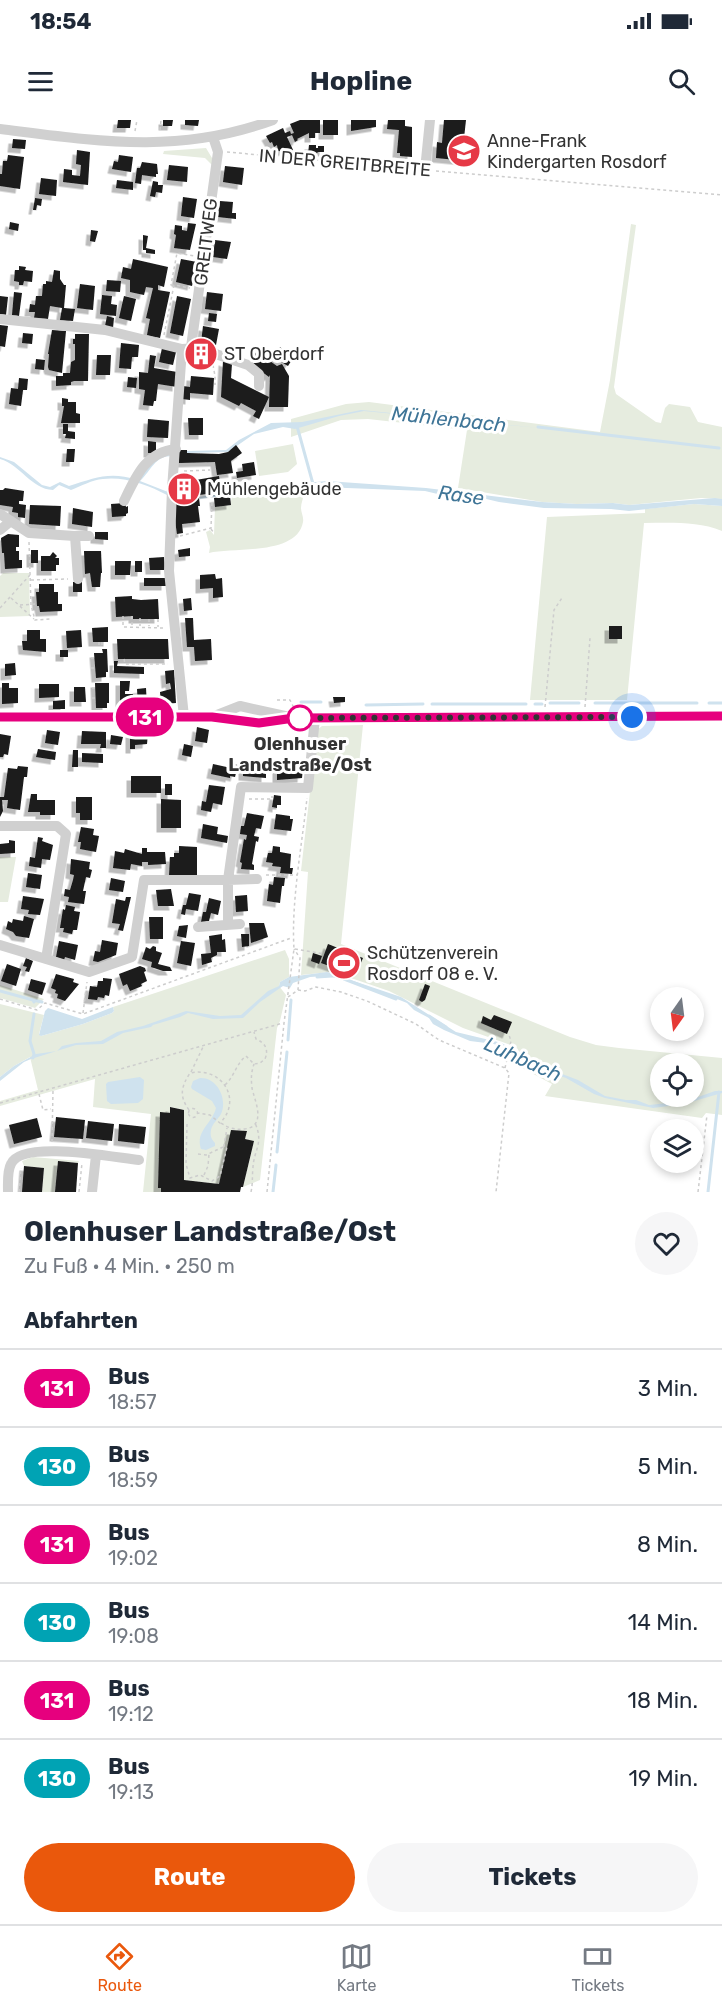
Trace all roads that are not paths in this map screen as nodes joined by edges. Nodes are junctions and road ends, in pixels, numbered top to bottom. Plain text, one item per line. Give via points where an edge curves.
1 (273, 120) edge
2 (430, 120) edge
3 (255, 123) edge
4 (0, 129) edge
5 (213, 137) junction
6 (425, 170) road end
7 (0, 319) edge
8 (186, 348) junction
9 (259, 386) dead end
10 (176, 452) junction
11 (124, 501) dead end
12 (0, 514) edge
13 (11, 521) junction
14 (0, 530) edge
15 (75, 536) junction
16 (88, 536) dead end
17 (78, 579) road end
18 (722, 716) edge
19 (0, 717) edge
20 (183, 717) junction
21 (315, 718) junction
22 (0, 826) edge
23 (228, 879) junction
24 (257, 879) road end
25 (240, 924) dead end
26 (228, 925) junction
27 (198, 927) dead end
28 (0, 945) edge
29 (46, 958) junction
30 (96, 1155) junction
31 (139, 1160) dead end
32 (8, 1192) edge
33 (92, 1192) edge

1 - 3 street
2 - 6 street
3 - 5 street
4 - 5 street via 134,143
5 - 8 street, GREITWEG via 218,152 200,290
7 - 8 street via 105,330
8 - 9 street via 248,365 259,374
8 - 10 street, GREITWEG
10 - 11 street via 166,450 149,458
10 - 20 street, GREITWEG via 170,571
12 - 13 street
13 - 14 street
13 - 15 street via 29,533
15 - 16 street
15 - 17 street
18 - 21 street
19 - 20 street
20 - 21 street via 259,723
21 - 23 street via 308,788 241,787
22 - 29 street via 57,826 66,834
23 - 24 street
23 - 26 street
23 - 29 street via 145,875 132,957 89,972
25 - 26 street
26 - 27 street
28 - 29 street
30 - 31 street
30 - 32 street via 52,1149 22,1155 10,1164
30 - 33 street

